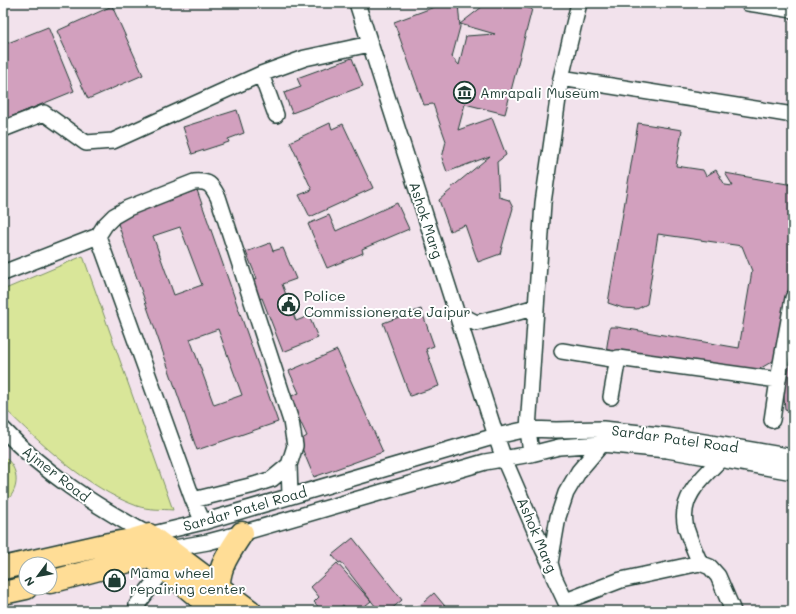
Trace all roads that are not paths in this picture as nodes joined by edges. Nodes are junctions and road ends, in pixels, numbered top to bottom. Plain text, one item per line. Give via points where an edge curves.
1 (357, 3) edge
2 (579, 3) edge
3 (748, 3) edge
4 (793, 10) edge
5 (370, 44) junction
6 (261, 74) junction
7 (561, 78) junction
8 (276, 115) dead end
9 (793, 115) edge
10 (3, 129) edge
11 (98, 236) junction
12 (3, 273) edge
13 (793, 298) edge
14 (536, 307) junction
15 (456, 312) junction
16 (562, 351) dead end
17 (618, 360) junction
18 (778, 380) junction
19 (611, 397) dead end
20 (772, 420) dead end
21 (3, 429) edge
22 (528, 429) junction
23 (490, 438) junction
24 (602, 444) junction
25 (531, 454) junction
26 (793, 457) edge
27 (504, 459) junction
28 (721, 459) junction
29 (289, 465) junction
30 (793, 472) edge
31 (290, 496) junction
32 (193, 500) junction
33 (203, 522) junction
34 (242, 533) junction
35 (140, 537) junction
36 (161, 558) junction
37 (550, 562) junction
38 (700, 563) junction
39 (3, 568) edge
40 (58, 580) edge
41 (18, 590) edge
42 (3, 593) edge
43 (213, 605) edge
44 (568, 606) edge
45 (138, 609) dead end
46 (250, 611) edge
47 (733, 611) edge

1 - 5 street, Ashok Marg
2 - 7 street
3 - 4 street
5 - 6 street via 305,58
5 - 15 street, Ashok Marg
6 - 8 street
6 - 10 street via 113,141 86,142 44,113
7 - 9 street
7 - 14 street via 543,203
11 - 12 street
11 - 29 street via 114,216 128,208 194,182 205,182 213,187 291,421 295,446
11 - 32 street
13 - 18 street
14 - 15 street via 476,323
14 - 22 street
15 - 23 street, Ashok Marg
16 - 17 street
17 - 18 street
17 - 19 street
18 - 20 street
21 - 35 street, Ajmer Road via 55,476
22 - 23 street
22 - 25 street
22 - 26 street, Sardar Patel Road via 603,429 669,436
23 - 27 street, Ashok Marg
23 - 31 street, Sardar Patel Road
24 - 25 street, Sardar Patel Road via 559,447
24 - 28 street, Sardar Patel Road via 667,450
24 - 37 street via 579,471 566,493 558,517
25 - 27 street
27 - 34 street, Sardar Patel Road via 485,462
27 - 37 street, Ashok Marg
28 - 30 street, Sardar Patel Road
28 - 38 street via 699,481 689,496 684,512 686,527
29 - 31 street
29 - 32 street via 272,479
31 - 33 street, Sardar Patel Road
32 - 33 street
33 - 35 street, Sardar Patel Road
34 - 36 street, Sardar Patel Road
34 - 43 highway via 226,557
35 - 36 highway
35 - 39 highway, Sardar Patel Road
36 - 40 highway
36 - 43 highway
36 - 45 street via 137,605
37 - 44 street, Ashok Marg
38 - 44 street via 621,580
38 - 47 street via 710,567 718,576
41 - 42 highway
43 - 46 highway

